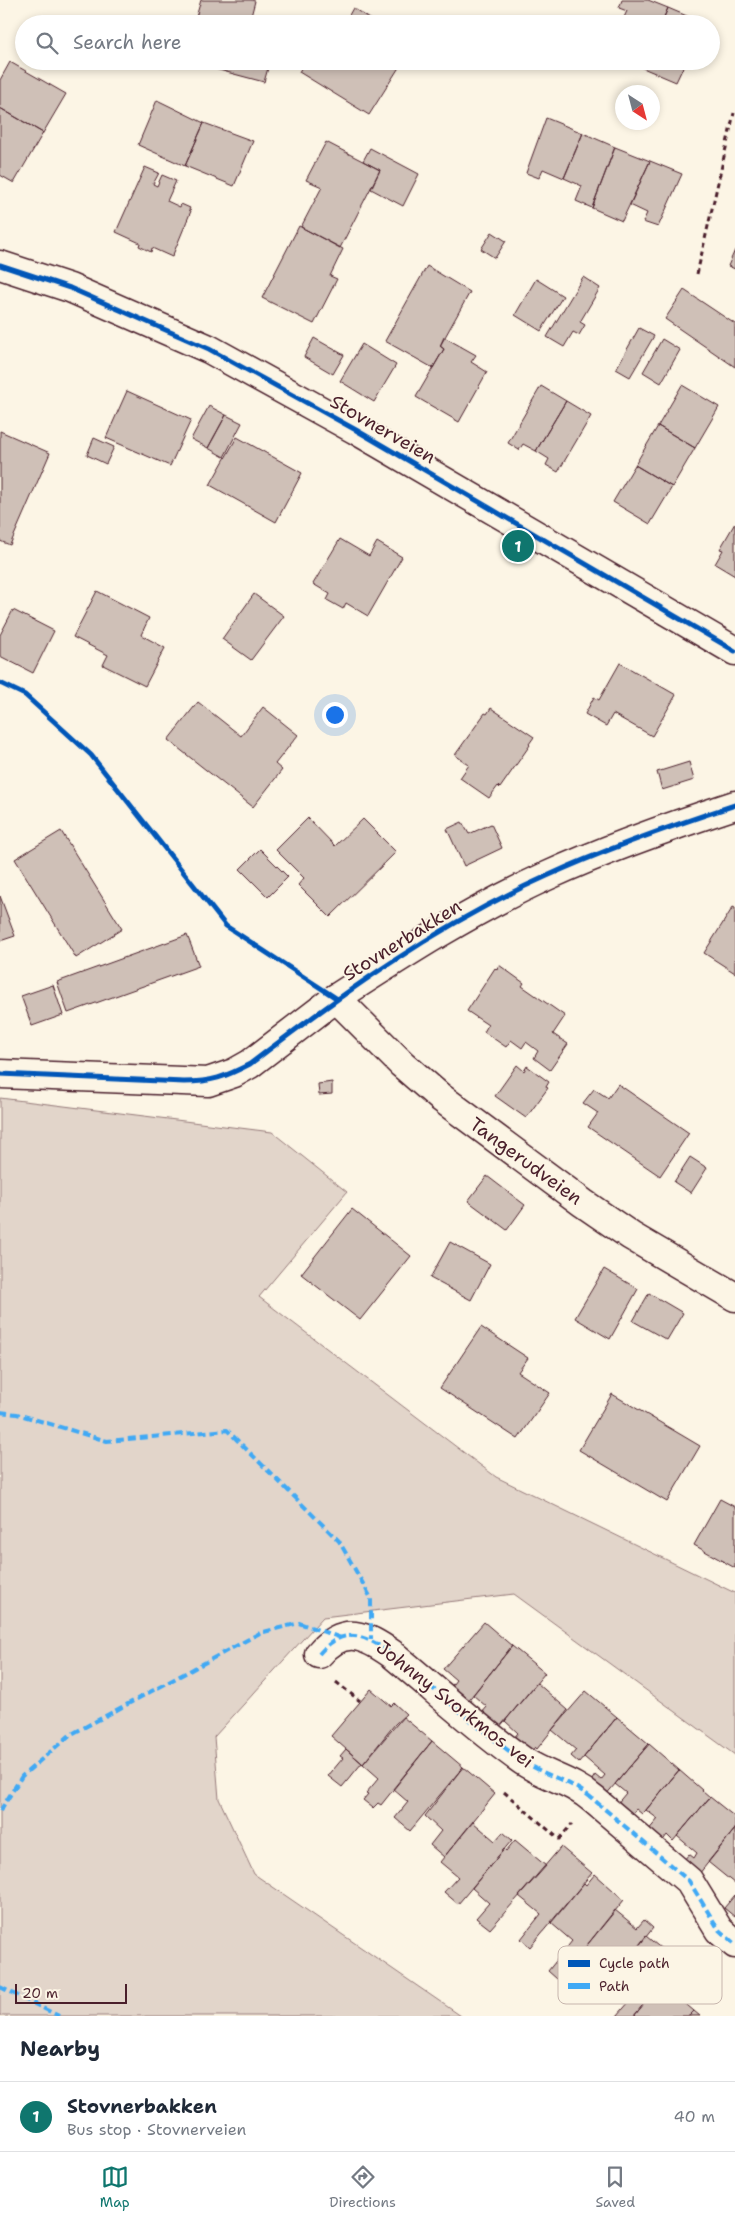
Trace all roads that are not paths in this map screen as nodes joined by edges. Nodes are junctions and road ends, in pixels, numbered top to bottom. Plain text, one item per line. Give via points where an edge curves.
1 (0, 265) edge
2 (735, 651) edge
3 (735, 805) edge
4 (336, 998) junction
5 (0, 1074) edge
6 (735, 1297) edge
7 (320, 1654) dead end
8 (735, 1944) edge

1 - 2 street, Stovnerveien via 70,288 209,349 356,430
3 - 4 street, Stovnerbakken via 647,834 546,876 452,925
4 - 5 street, Stovnerbakken via 250,1064 208,1082
4 - 6 street, Tangerudveien via 440,1097 631,1236
7 - 8 street, Johnny Svorkmos vei via 341,1638 357,1636 371,1639 510,1751 543,1772 581,1789 689,1881 719,1930

